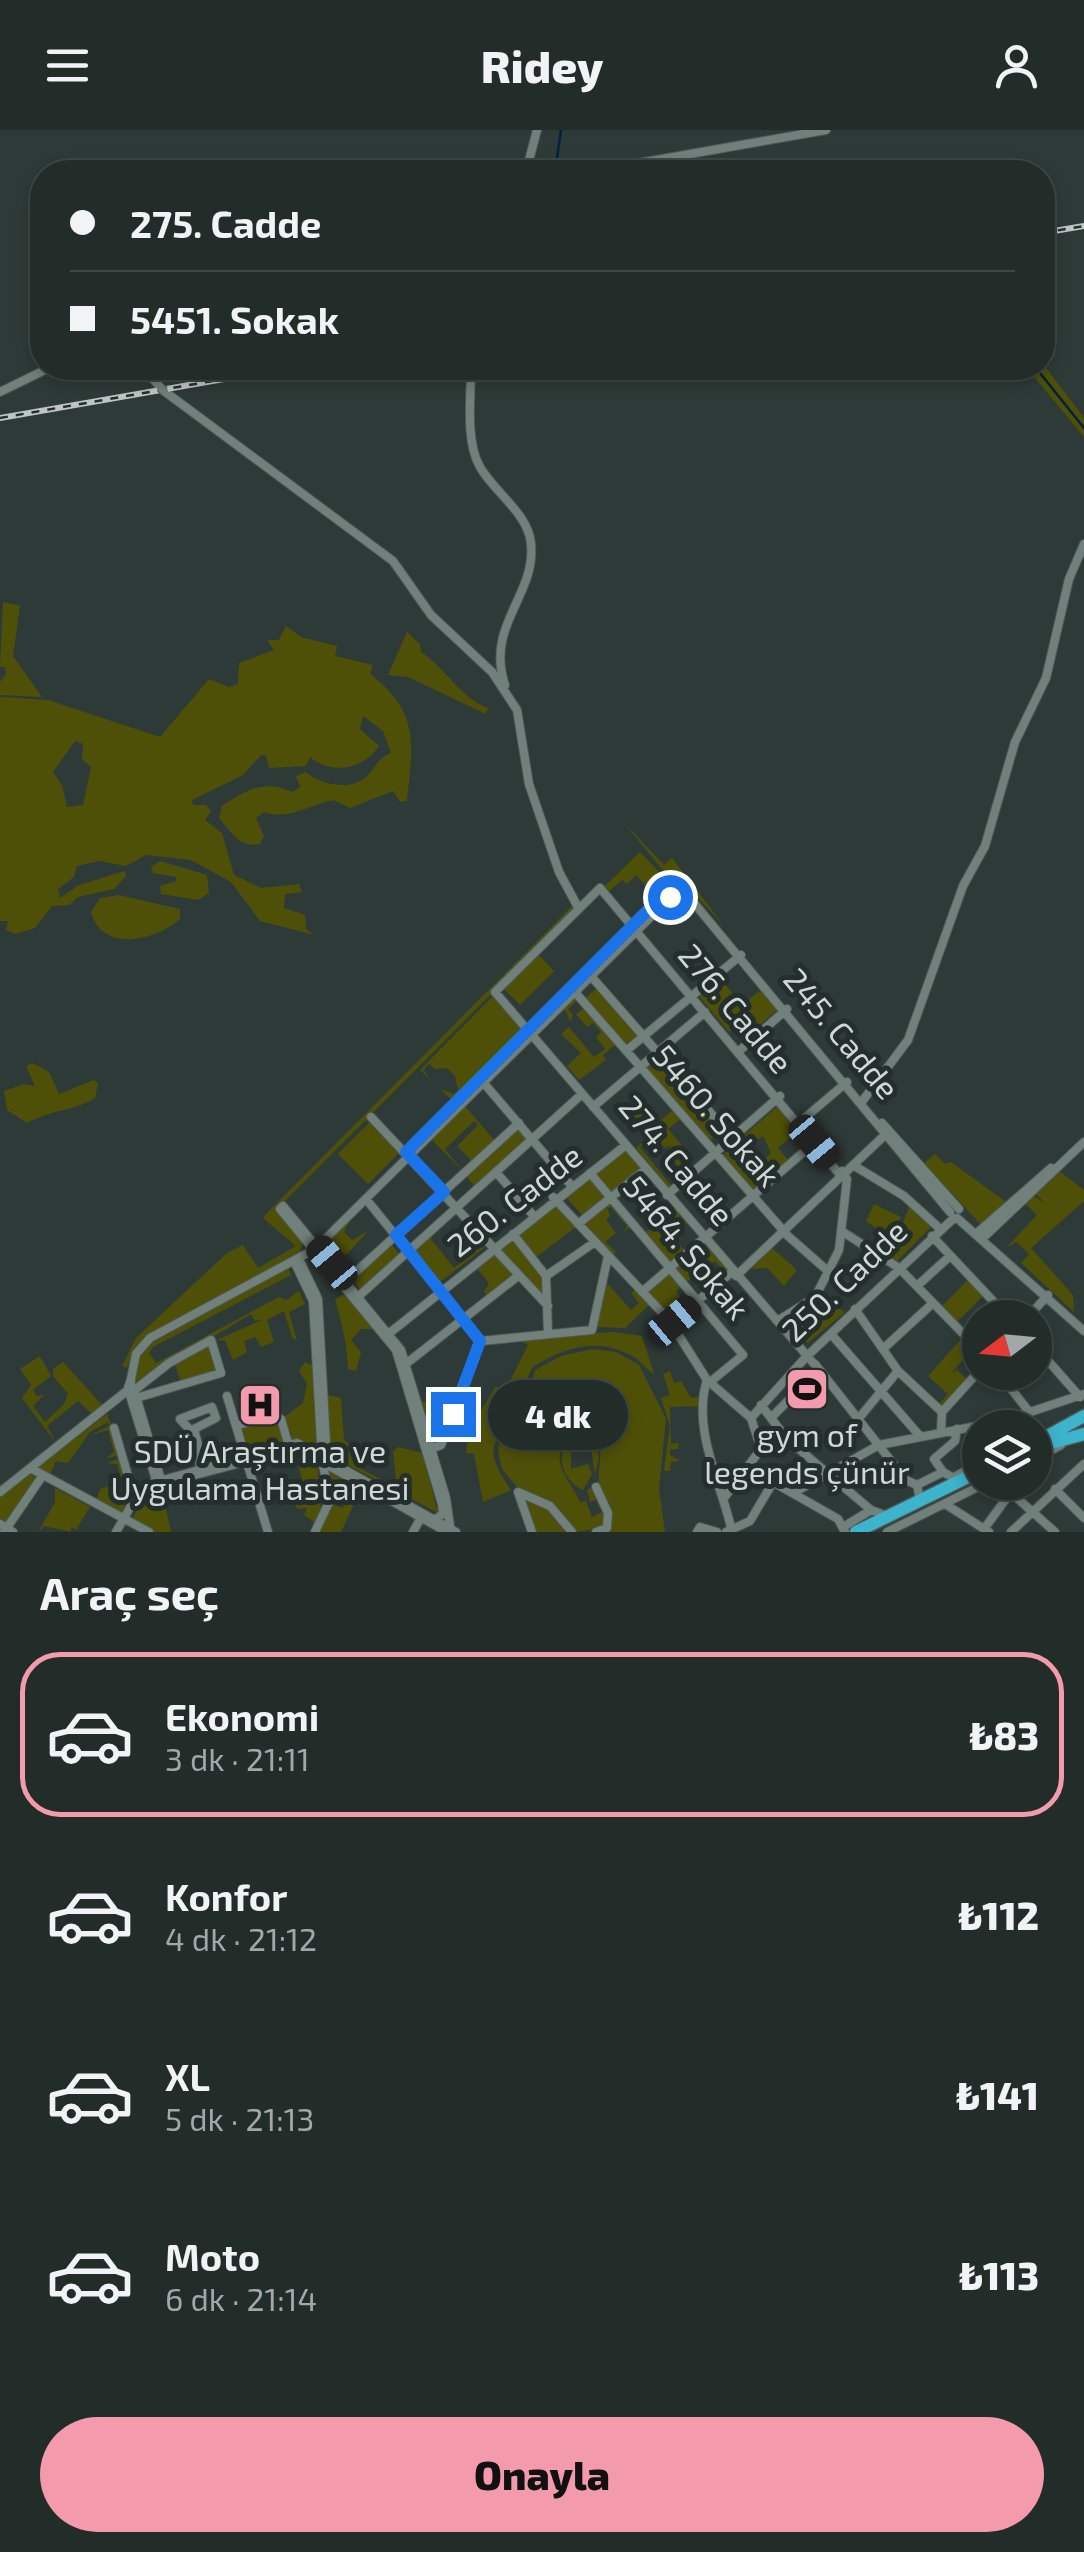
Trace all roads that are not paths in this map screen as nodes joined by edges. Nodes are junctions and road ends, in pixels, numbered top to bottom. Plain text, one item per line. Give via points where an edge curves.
1 (538, 130) edge
2 (826, 130) edge
3 (529, 160) edge
4 (656, 160) edge
5 (30, 377) edge
6 (154, 380) edge
7 (472, 380) edge
8 (0, 392) edge
9 (1084, 544) edge
10 (510, 698) junction
11 (579, 909) junction
12 (634, 925) junction
13 (740, 956) junction
14 (590, 975) junction
15 (572, 989) junction
16 (693, 995) junction
17 (785, 1009) junction
18 (705, 1012) junction
19 (531, 1030) junction
20 (644, 1036) junction
21 (738, 1049) junction
22 (626, 1050) junction
23 (658, 1052) junction
24 (640, 1067) junction
25 (481, 1080) junction
26 (846, 1083) junction
27 (582, 1094) junction
28 (780, 1099) junction
29 (862, 1102) junction
30 (595, 1106) junction
31 (371, 1117) dead end
32 (801, 1121) junction
33 (519, 1123) junction
34 (888, 1132) junction
35 (532, 1139) junction
36 (734, 1139) junction
37 (814, 1142) junction
38 (1084, 1142) edge
39 (625, 1143) junction
40 (408, 1153) junction
41 (716, 1154) junction
42 (853, 1165) junction
43 (646, 1170) junction
44 (496, 1172) junction
45 (590, 1173) junction
46 (843, 1175) junction
47 (770, 1181) junction
48 (570, 1184) junction
49 (444, 1192) junction
50 (669, 1196) junction
51 (753, 1196) junction
52 (610, 1198) junction
53 (366, 1199) junction
54 (554, 1199) junction
55 (282, 1207) dead end
56 (457, 1208) junction
57 (955, 1213) junction
58 (532, 1214) junction
59 (578, 1224) junction
60 (938, 1226) junction
61 (784, 1231) junction
62 (843, 1232) junction
63 (514, 1234) junction
64 (982, 1234) junction
65 (396, 1235) junction
66 (932, 1236) junction
67 (705, 1238) junction
68 (595, 1242) junction
69 (315, 1245) junction
70 (492, 1248) junction
71 (410, 1250) junction
72 (608, 1256) junction
73 (950, 1256) junction
74 (293, 1262) junction
75 (897, 1267) junction
76 (670, 1268) junction
77 (829, 1272) junction
78 (735, 1274) junction
79 (518, 1276) junction
80 (546, 1276) junction
81 (347, 1280) junction
82 (917, 1286) junction
83 (442, 1288) junction
84 (642, 1292) junction
85 (360, 1295) junction
86 (818, 1295) junction
87 (1047, 1295) junction
88 (992, 1300) edge
89 (1043, 1300) edge
90 (697, 1301) junction
91 (934, 1303) junction
92 (548, 1306) junction
93 (855, 1308) junction
94 (464, 1318) junction
95 (779, 1320) junction
96 (671, 1323) junction
97 (1084, 1328) edge
98 (387, 1331) junction
99 (962, 1332) edge
100 (548, 1333) junction
101 (830, 1334) junction
102 (480, 1341) junction
103 (796, 1341) junction
104 (883, 1349) junction
105 (808, 1353) junction
106 (407, 1363) junction
107 (817, 1367) junction
108 (1052, 1367) edge
109 (898, 1371) junction
110 (708, 1382) junction
111 (962, 1390) edge
112 (1012, 1390) edge
113 (880, 1391) junction
114 (132, 1393) junction
115 (228, 1396) dead end
116 (1083, 1405) edge
117 (761, 1406) junction
118 (1028, 1410) edge
119 (1045, 1410) edge
120 (942, 1412) junction
121 (751, 1418) junction
122 (771, 1418) junction
123 (859, 1418) junction
124 (236, 1426) junction
125 (1084, 1426) edge
126 (114, 1428) dead end
127 (962, 1428) edge
128 (192, 1429) dead end
129 (957, 1429) junction
130 (941, 1430) junction
131 (918, 1434) junction
132 (1084, 1434) edge
133 (1052, 1435) edge
134 (1052, 1438) edge
135 (1052, 1438) edge
136 (289, 1445) junction
137 (880, 1445) junction
138 (429, 1450) junction
139 (693, 1451) dead end
140 (707, 1452) junction
141 (246, 1457) junction
142 (325, 1461) junction
143 (1083, 1468) edge
144 (750, 1469) junction
145 (30, 1470) junction
146 (202, 1470) junction
147 (827, 1472) junction
148 (943, 1472) junction
149 (962, 1476) edge
150 (42, 1477) junction
151 (714, 1478) junction
152 (962, 1478) edge
153 (158, 1479) junction
154 (775, 1479) junction
155 (956, 1480) junction
156 (734, 1482) junction
157 (596, 1487) dead end
158 (962, 1489) edge
159 (1055, 1489) junction
160 (0, 1492) edge
161 (795, 1492) junction
162 (919, 1494) junction
163 (962, 1495) edge
164 (724, 1498) junction
165 (135, 1500) junction
166 (1006, 1500) edge
167 (1021, 1500) edge
168 (945, 1504) junction
169 (871, 1510) junction
170 (1034, 1510) junction
171 (423, 1513) junction
172 (885, 1515) junction
173 (1084, 1518) edge
174 (435, 1520) junction
175 (123, 1525) edge
176 (901, 1525) junction
177 (6, 1529) edge
178 (699, 1529) edge
179 (451, 1530) edge
180 (848, 1531) edge
181 (986, 1531) edge
182 (140, 1532) edge
183 (149, 1532) edge
184 (268, 1532) edge
185 (316, 1532) edge
186 (413, 1532) edge
187 (532, 1532) edge
188 (572, 1532) edge
189 (596, 1532) edge
190 (717, 1532) edge
191 (731, 1532) edge
192 (874, 1532) edge
193 (887, 1532) edge
194 (909, 1532) edge
195 (1012, 1532) edge
196 (1056, 1532) edge

1 - 3 street
2 - 4 street
5 - 8 street
6 - 10 street via 396,564 431,615
7 - 10 street via 476,459 532,545 499,649
9 - 29 street via 1052,662 1015,742 985,846 963,886 906,1045
10 - 11 street via 533,796
11 - 12 street, 276. Cadde via 600,888
11 - 19 street, 274. Cadde via 496,991
12 - 13 street, 245. Cadde via 669,895 686,894
12 - 14 street
12 - 15 street
12 - 16 street, 276. Cadde
13 - 16 street
13 - 17 street, 245. Cadde
14 - 15 street
14 - 20 street
15 - 19 street
15 - 22 street, 5460. Sokak
16 - 18 street, 276. Cadde
16 - 20 street
16 - 21 street, 276. Cadde
17 - 21 street
17 - 26 street, 245. Cadde
18 - 21 street, 276. Cadde
18 - 23 street
19 - 25 street
19 - 27 street, 274. Cadde
19 - 30 street, 274. Cadde
20 - 22 street
20 - 23 street
21 - 28 street, 276. Cadde
22 - 24 street, 5460. Sokak
23 - 24 street
23 - 36 street
24 - 30 street
24 - 41 street, 5460. Sokak
25 - 33 street
25 - 40 street
26 - 29 street, 245. Cadde
26 - 32 street
27 - 30 street, 274. Cadde
27 - 35 street
28 - 32 street, 276. Cadde
28 - 36 street
28 - 37 street, 276. Cadde
29 - 34 street, 245. Cadde
30 - 39 street, 274. Cadde
31 - 40 street
32 - 46 street, 276. Cadde
33 - 35 street
33 - 49 street
34 - 42 street
34 - 57 street, 245. Cadde
35 - 44 street
35 - 48 street
36 - 41 street
36 - 47 street
37 - 46 street, 276. Cadde
37 - 47 street
38 - 64 street
39 - 43 street
39 - 45 street, 260. Cadde
39 - 48 street, 260. Cadde
39 - 50 street, 274. Cadde
40 - 49 street
40 - 53 street
40 - 69 street
41 - 50 street
41 - 51 street, 5460. Sokak
42 - 46 street
42 - 60 street
43 - 50 street
43 - 52 street
44 - 56 street
44 - 58 street
45 - 52 street, 5464. Sokak
45 - 54 street, 260. Cadde
46 - 61 street
46 - 62 street
47 - 51 street
48 - 54 street, 260. Cadde
49 - 56 street
49 - 65 street
50 - 67 street, 274. Cadde
51 - 61 street, 5460. Sokak
51 - 67 street
52 - 59 street
52 - 76 street, 5464. Sokak
53 - 65 street
53 - 69 street
54 - 58 street, 260. Cadde
54 - 59 street
54 - 63 street, 260. Cadde
55 - 69 street
56 - 70 street
56 - 71 street
57 - 60 street, 250. Cadde
57 - 64 street, 245. Cadde
57 - 66 street, 250. Cadde
58 - 70 street, 260. Cadde
59 - 68 street
60 - 75 street, 250. Cadde
61 - 77 street, 5460. Sokak
61 - 78 street
62 - 75 street
62 - 77 street
63 - 70 street, 260. Cadde
63 - 80 street
64 - 87 street, 245. Cadde
65 - 71 street
65 - 81 street
66 - 73 street
66 - 75 street, 250. Cadde
67 - 76 street
67 - 78 street, 274. Cadde
68 - 72 street
68 - 80 street
69 - 74 street
69 - 74 street
69 - 81 street
69 - 98 street
70 - 79 street
70 - 83 street, 260. Cadde
71 - 83 street
71 - 85 street
72 - 84 street
72 - 100 street via 592,1330
73 - 82 street
73 - 88 street
74 - 114 street via 150,1338 136,1354
74 - 142 street via 316,1302
75 - 82 street
75 - 93 street, 250. Cadde
76 - 84 street
76 - 90 street, 5464. Sokak
77 - 86 street
78 - 90 street
78 - 95 street, 274. Cadde
78 - 105 street, 274. Cadde
79 - 92 street
79 - 94 street
80 - 92 street
81 - 85 street
82 - 91 street
83 - 94 street
83 - 98 street, 260. Cadde
84 - 96 street
85 - 98 street
86 - 95 street
86 - 103 street
87 - 89 street
87 - 97 street, 245. Cadde
90 - 96 street
90 - 110 street, 5464. Sokak via 743,1355
91 - 99 street
91 - 104 street
92 - 100 street
93 - 101 street, 250. Cadde
93 - 104 street
93 - 105 street, 250. Cadde
94 - 102 street
94 - 106 street
95 - 103 street, 274. Cadde
96 - 110 street
98 - 106 street
98 - 138 street
100 - 102 street
101 - 105 street, 250. Cadde
101 - 113 street
102 - 138 street via 441,1444
103 - 105 street
104 - 109 street
105 - 107 street, 274. Cadde
105 - 117 street, 250. Cadde
106 - 138 street
107 - 122 street
107 - 123 street, 274. Cadde
108 - 116 street
109 - 113 street
109 - 120 street
110 - 121 street
110 - 140 street
111 - 120 street
112 - 118 street
113 - 123 street
113 - 131 street
114 - 114 street via 211,1340 221,1372
114 - 145 street
114 - 153 street
115 - 124 street
116 - 119 street
116 - 133 highway
117 - 121 street, 250. Cadde
117 - 122 street
120 - 130 street
121 - 144 street via 762,1447
122 - 147 street
123 - 137 street, 274. Cadde
124 - 136 street via 272,1414 281,1419
124 - 141 street
125 - 134 highway
126 - 165 street
127 - 129 street
128 - 146 street
129 - 130 street
129 - 148 street via 955,1441 934,1459
130 - 131 street
131 - 137 street
132 - 135 highway
136 - 141 street
136 - 142 street
137 - 147 street
137 - 162 street, 274. Cadde
138 - 174 street via 443,1508
138 - 179 street
139 - 140 street
140 - 151 street
141 - 146 street
141 - 184 street
142 - 171 street
142 - 185 street via 330,1504
143 - 159 street
144 - 154 street
144 - 156 street
145 - 150 street
145 - 160 street
146 - 153 street
147 - 161 street
147 - 169 street
148 - 155 street
148 - 162 street
149 - 155 street
150 - 175 street
150 - 177 street
151 - 156 street via 724,1474
151 - 164 street
152 - 155 highway
153 - 165 street
153 - 175 street
154 - 161 street
154 - 191 street via 754,1518
155 - 162 highway
156 - 164 street
157 - 189 street via 609,1520
158 - 192 highway
159 - 170 street
159 - 173 street
161 - 180 street
162 - 172 highway
163 - 168 street
164 - 191 street
165 - 175 street
166 - 181 street
167 - 170 street
168 - 176 street
168 - 181 street
169 - 172 street
169 - 180 street
170 - 195 street
170 - 196 street
171 - 174 street
171 - 186 street
172 - 180 highway
174 - 179 street
175 - 182 street
175 - 183 street
176 - 193 street
176 - 194 street
178 - 190 street
187 - 188 street via 520,1491 550,1506

